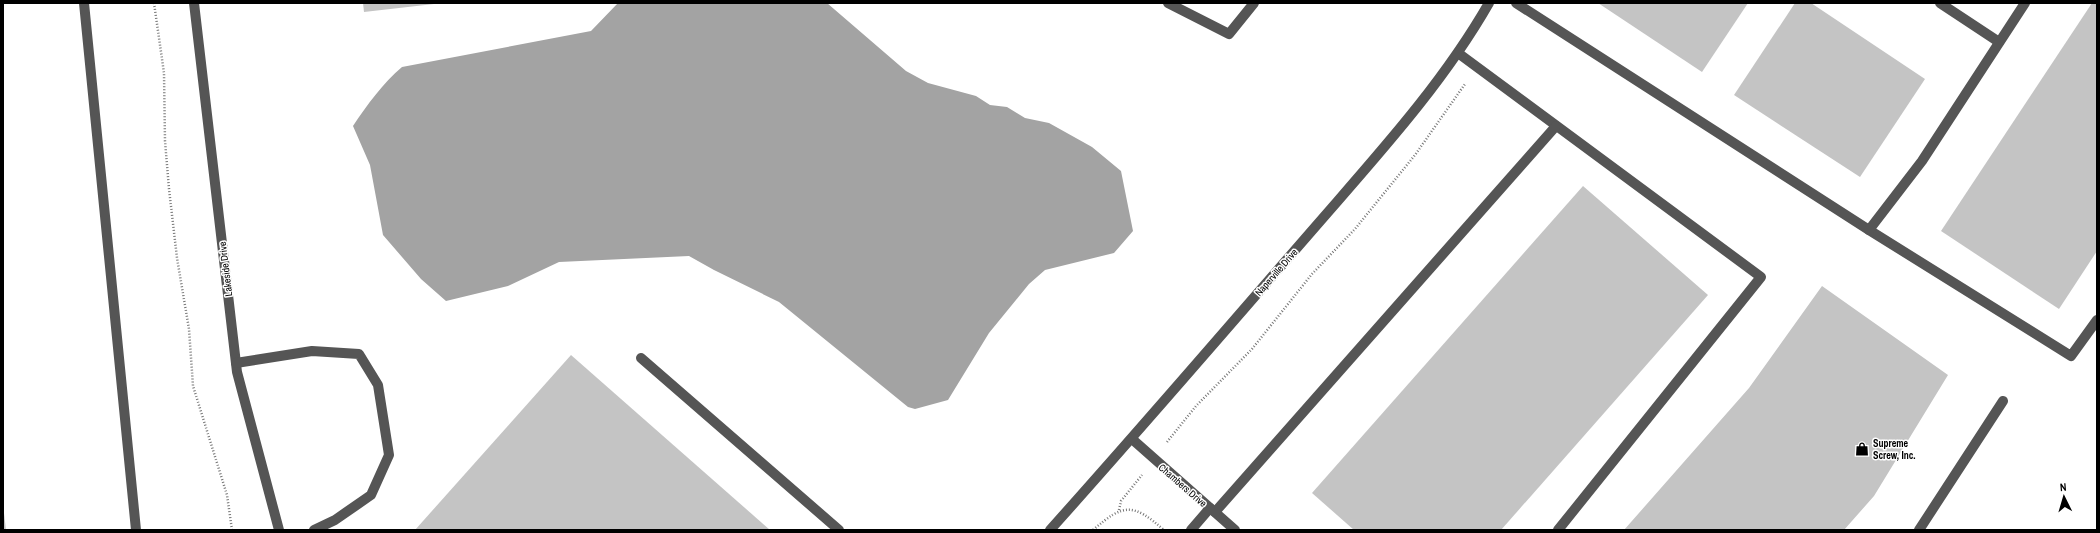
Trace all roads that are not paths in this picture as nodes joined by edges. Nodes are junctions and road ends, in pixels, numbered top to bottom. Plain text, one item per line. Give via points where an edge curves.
1 (84, 3) edge
2 (194, 3) edge
3 (1168, 3) edge
4 (1254, 3) edge
5 (1489, 3) edge
6 (1516, 3) edge
7 (1940, 3) edge
8 (2025, 3) edge
9 (1999, 42) junction
10 (1458, 53) junction
11 (1556, 126) junction
12 (1869, 230) junction
13 (2097, 320) edge
14 (642, 358) dead end
15 (236, 363) junction
16 (2003, 401) dead end
17 (1132, 439) junction
18 (1212, 510) junction
19 (136, 530) edge
20 (279, 530) edge
21 (314, 530) edge
22 (840, 530) edge
23 (1050, 530) edge
24 (1191, 530) edge
25 (1235, 530) edge
26 (1558, 530) edge
27 (1919, 530) edge

1 - 19 street
2 - 15 street, Lakeside Drive
3 - 4 street via 1229,34
5 - 10 street, Naperville Drive
6 - 12 street
7 - 9 street
8 - 9 street
9 - 12 street via 1922,161
10 - 11 street
10 - 17 street, Naperville Drive via 1385,145
11 - 18 street
11 - 26 street via 1761,277
12 - 13 street via 2072,356
14 - 22 street
15 - 20 street, Lakeside Drive
15 - 21 street via 312,351 359,354 378,385 389,456 371,495 335,520
16 - 27 street
17 - 18 street, Chambers Drive
17 - 23 street, Naperville Drive
18 - 24 street
18 - 25 street, Chambers Drive

